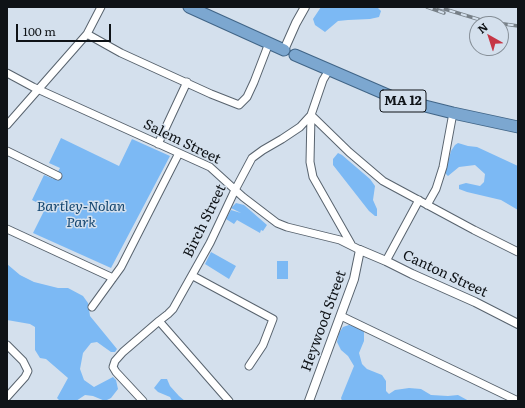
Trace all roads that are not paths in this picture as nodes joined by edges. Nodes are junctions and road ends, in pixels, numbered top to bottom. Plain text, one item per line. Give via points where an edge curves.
1 (101, 7) edge
2 (189, 7) edge
3 (305, 7) edge
4 (87, 34) junction
5 (269, 43) junction
6 (289, 52) junction
7 (329, 70) junction
8 (7, 73) edge
9 (187, 82) junction
10 (39, 90) junction
11 (454, 113) junction
12 (311, 115) junction
13 (7, 125) edge
14 (518, 127) edge
15 (158, 144) junction
16 (7, 151) edge
17 (178, 153) junction
18 (58, 176) dead end
19 (235, 190) junction
20 (419, 200) junction
21 (427, 205) junction
22 (7, 229) edge
23 (351, 244) junction
24 (360, 250) junction
25 (518, 252) edge
26 (386, 261) junction
27 (193, 276) junction
28 (113, 278) junction
29 (92, 307) dead end
30 (341, 316) junction
31 (159, 321) junction
32 (518, 324) edge
33 (7, 346) edge
34 (249, 366) dead end
35 (7, 397) edge
36 (143, 401) edge
37 (229, 401) edge
38 (309, 401) edge
39 (518, 401) edge

1 - 4 street
2 - 5 highway, MA 12
3 - 6 street via 296,23
4 - 9 street via 121,53
4 - 10 street
5 - 6 highway, MA 12
5 - 9 street via 247,97 239,105
6 - 7 highway, MA 12
7 - 11 highway, MA 12 via 397,99
7 - 12 street, Birch Street
8 - 10 street, Salem Street
9 - 15 street
10 - 13 street
10 - 15 street, Salem Street
11 - 14 highway, MA 12
11 - 21 street via 443,166 436,189
12 - 19 street, Birch Street via 300,127 252,158
12 - 20 street via 370,171 388,184
12 - 23 street via 310,162 313,177
15 - 17 street, Salem Street
16 - 18 street
17 - 19 street, Salem Street via 210,168
17 - 28 street via 121,267
19 - 23 street, Salem Street via 277,224
19 - 27 street, Birch Street
20 - 21 street
20 - 26 street
21 - 25 street
22 - 28 street
23 - 24 street, Salem Street
24 - 26 street, Canton Street
24 - 30 street, Heywood Street via 354,279
26 - 32 street, Canton Street
27 - 31 street, Birch Street via 173,309
27 - 34 street via 273,319 263,345
28 - 29 street
30 - 38 street, Heywood Street
30 - 39 street
31 - 36 street, Birch Street via 118,357 114,365 118,375
31 - 37 street
33 - 35 street via 28,369 25,377

